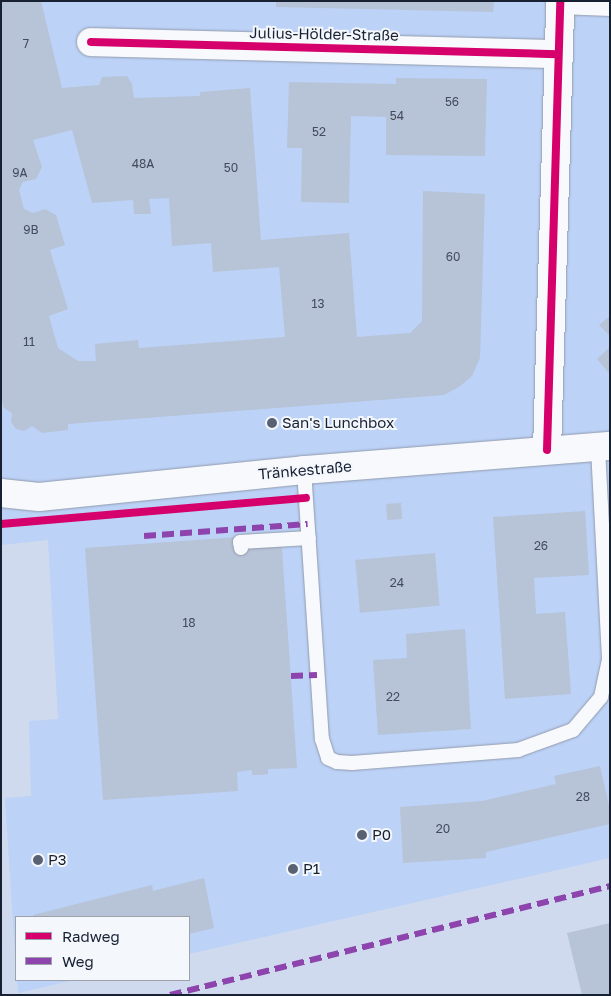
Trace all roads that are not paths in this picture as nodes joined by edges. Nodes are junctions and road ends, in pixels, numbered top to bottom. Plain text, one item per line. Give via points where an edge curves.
1 (560, 4) edge
2 (610, 9) edge
3 (91, 42) dead end
4 (557, 54) junction
5 (604, 446) edge
6 (547, 450) junction
7 (304, 470) junction
8 (1, 493) edge
9 (309, 538) junction
10 (241, 548) dead end

1 - 2 lane
1 - 4 street
3 - 4 street, Julius-Hölder-Straße
4 - 6 street
5 - 6 street, Tränkestraße
5 - 9 lane via 609,658 601,697 573,730 518,750 352,763 328,758 322,739
6 - 7 street, Tränkestraße
7 - 8 street, Tränkestraße via 40,497
7 - 9 lane
9 - 10 lane via 240,542

